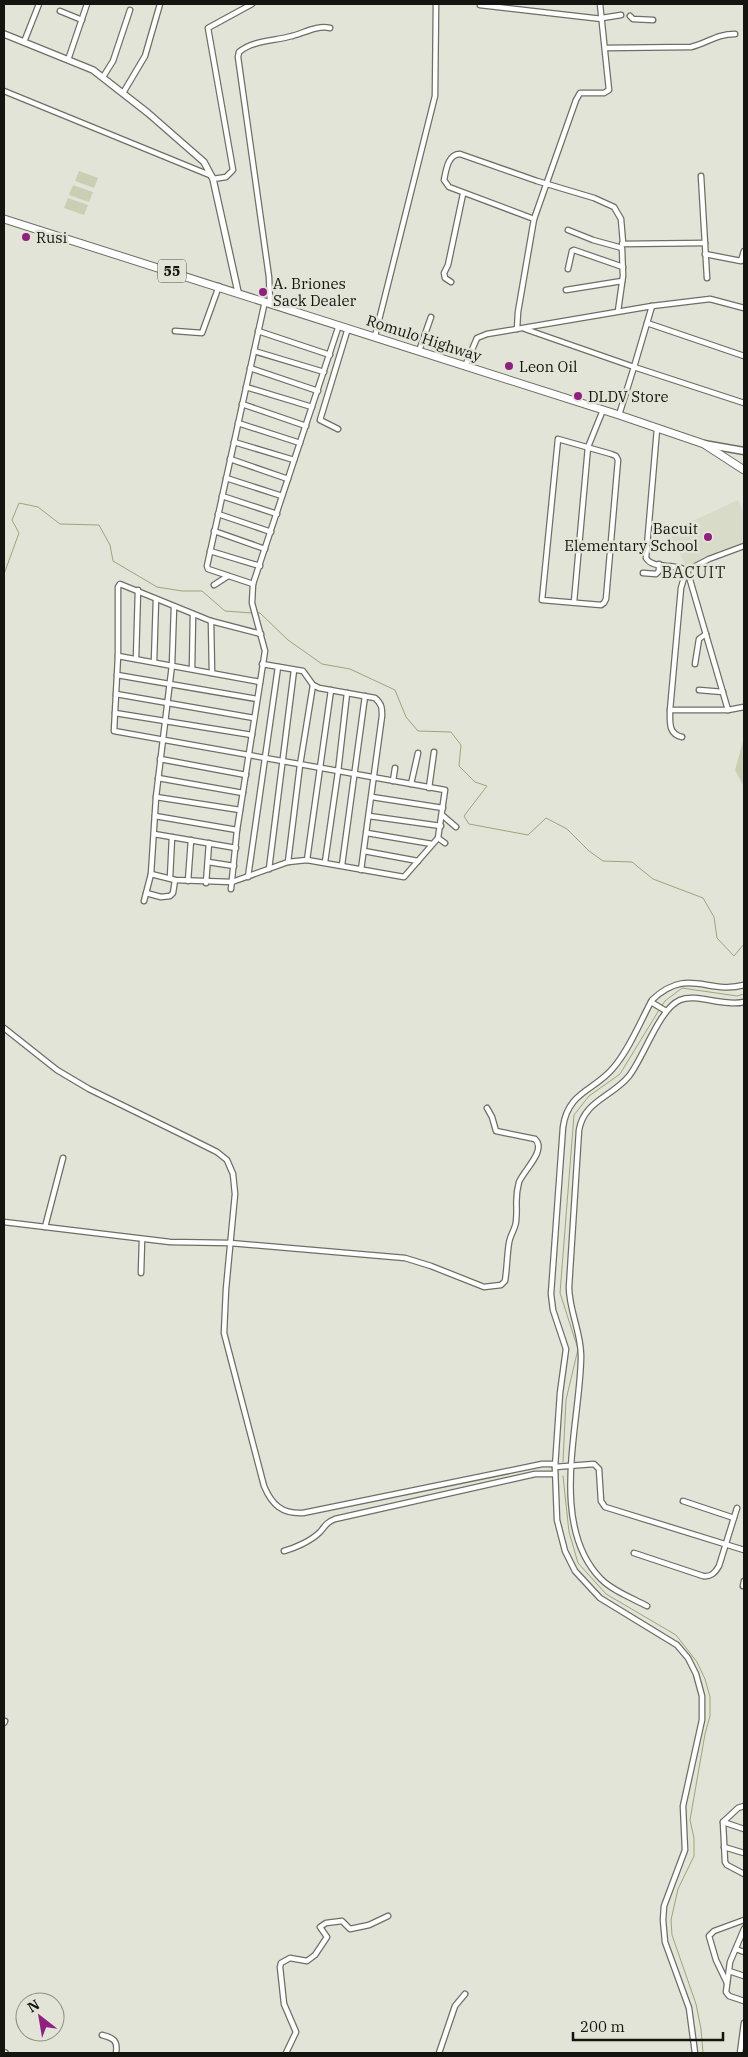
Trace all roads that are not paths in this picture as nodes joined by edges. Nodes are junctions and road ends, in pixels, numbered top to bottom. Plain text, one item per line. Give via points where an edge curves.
1 (39, 4) edge
2 (87, 4) edge
3 (160, 4) edge
4 (252, 4) edge
5 (436, 4) edge
6 (600, 4) edge
7 (480, 5) edge
8 (130, 10) dead end
9 (60, 11) dead end
10 (621, 15) dead end
11 (630, 16) dead end
12 (602, 19) junction
13 (82, 20) junction
14 (652, 20) dead end
15 (330, 28) dead end
16 (4, 34) edge
17 (735, 34) dead end
18 (24, 42) junction
19 (605, 48) junction
20 (68, 60) junction
21 (102, 77) junction
22 (4, 91) edge
23 (123, 93) junction
24 (701, 176) dead end
25 (213, 178) junction
26 (546, 183) junction
27 (463, 194) junction
28 (4, 219) edge
29 (534, 219) junction
30 (568, 230) dead end
31 (705, 243) junction
32 (622, 246) junction
33 (744, 251) edge
34 (705, 254) junction
35 (623, 267) junction
36 (568, 269) dead end
37 (707, 278) dead end
38 (451, 282) dead end
39 (622, 282) junction
40 (219, 286) junction
41 (566, 290) dead end
42 (238, 292) junction
43 (268, 302) junction
44 (652, 306) junction
45 (744, 308) edge
46 (618, 311) junction
47 (431, 317) dead end
48 (647, 323) junction
49 (339, 325) junction
50 (348, 328) junction
51 (524, 328) junction
52 (517, 329) junction
53 (175, 331) dead end
54 (258, 331) junction
55 (375, 336) junction
56 (254, 351) junction
57 (419, 351) junction
58 (330, 355) junction
59 (744, 356) edge
60 (465, 366) junction
61 (634, 367) junction
62 (250, 368) junction
63 (324, 372) junction
64 (246, 387) junction
65 (318, 391) junction
66 (744, 403) edge
67 (242, 404) junction
68 (312, 407) junction
69 (603, 410) junction
70 (619, 414) junction
71 (238, 423) junction
72 (306, 426) junction
73 (338, 429) dead end
74 (657, 429) junction
75 (234, 442) junction
76 (300, 443) junction
77 (704, 444) junction
78 (588, 447) junction
79 (744, 451) edge
80 (230, 459) junction
81 (294, 460) junction
82 (744, 470) edge
83 (226, 478) junction
84 (288, 479) junction
85 (222, 496) junction
86 (282, 496) junction
87 (218, 514) junction
88 (277, 514) junction
89 (214, 532) junction
90 (271, 532) junction
91 (744, 546) edge
92 (265, 549) junction
93 (210, 551) junction
94 (659, 564) junction
95 (260, 566) junction
96 (686, 571) junction
97 (643, 573) dead end
98 (228, 576) junction
99 (252, 584) junction
100 (214, 585) dead end
101 (138, 590) junction
102 (156, 599) junction
103 (574, 602) junction
104 (174, 607) junction
105 (193, 614) junction
106 (211, 621) junction
107 (261, 634) junction
108 (706, 634) junction
109 (118, 656) junction
110 (136, 659) junction
111 (154, 662) junction
112 (262, 664) junction
113 (695, 664) dead end
114 (172, 665) junction
115 (278, 667) junction
116 (192, 669) junction
117 (294, 670) junction
118 (212, 673) junction
119 (117, 675) junction
120 (260, 682) junction
121 (170, 684) junction
122 (313, 685) junction
123 (331, 690) junction
124 (700, 690) dead end
125 (723, 692) junction
126 (347, 693) junction
127 (116, 694) junction
128 (365, 696) junction
129 (257, 699) junction
130 (167, 703) junction
131 (744, 707) edge
132 (670, 710) junction
133 (728, 710) junction
134 (114, 713) junction
135 (254, 718) junction
136 (165, 721) junction
137 (252, 735) junction
138 (682, 738) dead end
139 (162, 741) junction
140 (434, 752) dead end
141 (418, 753) dead end
142 (248, 756) junction
143 (160, 759) junction
144 (264, 759) junction
145 (281, 762) junction
146 (300, 765) junction
147 (319, 768) junction
148 (395, 768) dead end
149 (338, 772) junction
150 (246, 774) junction
151 (356, 775) junction
152 (158, 778) junction
153 (375, 778) junction
154 (392, 781) junction
155 (410, 784) junction
156 (429, 788) junction
157 (243, 793) junction
158 (156, 797) junction
159 (372, 797) junction
160 (443, 808) junction
161 (240, 810) junction
162 (442, 815) junction
163 (155, 816) junction
164 (369, 816) junction
165 (441, 826) junction
166 (456, 827) dead end
167 (237, 830) junction
168 (367, 833) junction
169 (154, 834) junction
170 (172, 837) junction
171 (438, 838) junction
172 (191, 840) junction
173 (209, 843) junction
174 (445, 843) dead end
175 (432, 844) junction
176 (236, 848) junction
177 (364, 851) junction
178 (307, 860) junction
179 (418, 861) junction
180 (208, 862) junction
181 (288, 862) junction
182 (325, 862) junction
183 (342, 865) junction
184 (234, 866) junction
185 (269, 869) junction
186 (361, 870) junction
187 (151, 874) junction
188 (248, 877) junction
189 (173, 879) junction
190 (188, 881) junction
191 (206, 882) junction
192 (232, 882) junction
193 (231, 889) dead end
194 (146, 893) junction
195 (144, 900) dead end
196 (744, 985) edge
197 (744, 1002) edge
198 (653, 1003) junction
199 (665, 1010) junction
200 (4, 1028) edge
201 (487, 1108) dead end
202 (63, 1158) dead end
203 (4, 1222) edge
204 (45, 1227) junction
205 (142, 1240) junction
206 (230, 1243) junction
207 (141, 1273) dead end
208 (555, 1465) junction
209 (571, 1465) junction
210 (555, 1474) junction
211 (684, 1501) dead end
212 (738, 1508) dead end
213 (734, 1518) junction
214 (726, 1544) junction
215 (744, 1550) edge
216 (284, 1551) dead end
217 (634, 1554) dead end
218 (648, 1606) dead end
219 (744, 1806) edge
220 (722, 1822) junction
221 (744, 1829) edge
222 (724, 1847) junction
223 (744, 1853) edge
224 (744, 1874) edge
225 (388, 1916) dead end
226 (744, 1920) edge
227 (744, 1929) edge
228 (736, 1949) junction
229 (744, 1952) edge
230 (729, 1971) junction
231 (744, 1976) edge
232 (727, 1983) junction
233 (466, 1994) dead end
234 (744, 2001) edge
235 (744, 2023) edge
236 (102, 2035) dead end
237 (743, 2044) edge
238 (116, 2053) edge
239 (286, 2053) edge
240 (439, 2053) edge
241 (694, 2053) edge
242 (740, 2053) edge

1 - 18 street
2 - 13 street
3 - 23 street via 145,56
4 - 25 street via 208,28 232,170 226,177
5 - 55 street via 435,96
6 - 12 street
7 - 12 street
8 - 21 street via 113,61
9 - 13 street
10 - 12 street
11 - 14 street
12 - 19 street
13 - 20 street
15 - 43 street via 316,28 262,42 244,47 239,52 269,277
16 - 18 street
17 - 19 street via 723,34 691,47
18 - 20 street
19 - 26 street via 609,90 578,95
20 - 21 street
21 - 23 street
22 - 25 street
23 - 25 street via 204,162
24 - 31 street
25 - 42 street
26 - 27 street via 457,154 449,161 444,180 449,187
26 - 29 street
26 - 32 street via 614,207 621,219
27 - 29 street
27 - 38 street via 444,275
28 - 40 highway, Romulo Highway / 55
29 - 52 street
30 - 32 street
31 - 32 street
31 - 34 street
32 - 35 street
33 - 34 street via 741,261
34 - 37 street
35 - 36 street via 574,250
35 - 39 street
39 - 41 street
39 - 46 street
40 - 42 highway, Romulo Highway / 55
40 - 53 street via 202,333
42 - 43 highway, Romulo Highway / 55
43 - 49 highway, Romulo Highway / 55
43 - 54 street
44 - 45 street via 710,299
44 - 46 street
44 - 48 street
46 - 51 street
47 - 57 street
48 - 59 street
48 - 61 street
49 - 50 highway, Romulo Highway / 55
49 - 58 street
50 - 55 highway, Romulo Highway / 55
50 - 73 street via 320,420
51 - 52 street
51 - 61 street
52 - 60 street via 477,338
54 - 56 street
54 - 58 street
55 - 57 highway, Romulo Highway / 55
56 - 62 street
56 - 63 street
57 - 60 highway, Romulo Highway / 55
58 - 63 street
60 - 69 highway, Romulo Highway / 55
61 - 66 street
61 - 70 street
62 - 64 street
62 - 65 street
63 - 65 street
64 - 67 street
64 - 68 street
65 - 68 street
67 - 71 street
67 - 72 street
68 - 72 street
69 - 70 highway, Romulo Highway / 55
69 - 78 street
70 - 74 highway, Romulo Highway / 55
71 - 75 street
71 - 76 street
72 - 76 street
74 - 77 highway, Romulo Highway / 55
74 - 94 street via 646,558 650,563
75 - 80 street
75 - 81 street
76 - 81 street
77 - 79 main road
77 - 82 highway, Romulo Highway / 55
78 - 103 street
78 - 103 street via 616,456 618,460 610,559 604,603
78 - 103 street via 560,439 556,443 542,600
80 - 83 street
80 - 84 street
81 - 84 street
83 - 85 street
83 - 86 street
84 - 86 street
85 - 87 street
85 - 88 street
86 - 88 street
87 - 89 street
87 - 90 street
88 - 90 street
89 - 92 street
89 - 93 street
90 - 92 street
91 - 96 street
92 - 95 street
93 - 95 street
93 - 98 street via 207,567
94 - 96 street
94 - 97 street via 656,574
95 - 99 street
96 - 108 street
96 - 132 street
98 - 99 street
98 - 100 street
99 - 107 street via 252,603
101 - 102 street
101 - 109 street via 122,584 118,587
101 - 110 street
102 - 104 street
102 - 111 street
104 - 105 street
104 - 114 street
105 - 106 street
105 - 116 street
106 - 107 street
106 - 118 street
107 - 112 street
108 - 113 street via 700,636
108 - 125 street
109 - 110 street
109 - 119 street
110 - 111 street
111 - 114 street
112 - 115 street
112 - 120 street
114 - 116 street
114 - 121 street
115 - 117 street
115 - 144 street
116 - 118 street
117 - 122 street via 303,671
117 - 145 street
118 - 120 street
119 - 121 street
119 - 127 street
120 - 129 street
121 - 129 street
121 - 130 street
122 - 123 street
122 - 146 street
123 - 126 street
123 - 147 street
124 - 125 street
125 - 133 street
126 - 128 street
126 - 149 street
127 - 130 street
127 - 134 street
128 - 151 street
128 - 153 street via 375,698 382,708
129 - 135 street
130 - 135 street
130 - 136 street
131 - 133 street
132 - 133 street
132 - 138 street via 672,731
134 - 136 street
134 - 139 street via 116,733
135 - 137 street
136 - 137 street
136 - 139 street
137 - 142 street
139 - 142 street
139 - 143 street
140 - 156 street
141 - 155 street
142 - 144 street
142 - 150 street
143 - 150 street
143 - 152 street
144 - 145 street
144 - 188 street
145 - 146 street
145 - 185 street
146 - 147 street
146 - 181 street
147 - 149 street
147 - 178 street
148 - 154 street
149 - 151 street
149 - 182 street
150 - 157 street
151 - 153 street
151 - 183 street
152 - 157 street
152 - 158 street
153 - 154 street
153 - 159 street
154 - 155 street
155 - 156 street
156 - 160 street via 444,790
157 - 161 street
158 - 161 street
158 - 163 street
159 - 160 street
159 - 164 street
160 - 162 street
161 - 167 street
162 - 165 street
162 - 166 street
163 - 167 street
163 - 169 street
164 - 165 street
164 - 168 street
165 - 171 street
167 - 176 street
168 - 175 street
168 - 177 street
169 - 170 street
169 - 187 street
170 - 172 street
170 - 189 street
171 - 174 street
171 - 175 street
172 - 173 street
172 - 190 street
173 - 176 street
173 - 180 street
175 - 179 street
176 - 184 street
177 - 179 street
177 - 186 street
178 - 181 street
178 - 182 street
179 - 186 street via 404,877
180 - 184 street
180 - 191 street
181 - 185 street
182 - 183 street
183 - 186 street
184 - 192 street
185 - 188 street
187 - 189 street
187 - 194 street
188 - 192 street
189 - 190 street
189 - 194 street via 170,896
190 - 191 street
191 - 192 street
192 - 193 street
194 - 195 street
196 - 198 street via 724,987 682,982 660,992
197 - 199 street via 733,1004 684,998
198 - 199 street
198 - 208 street via 613,1069 574,1100 565,1116 551,1294 566,1352
199 - 209 street via 630,1075 587,1110 580,1124 569,1287 581,1359
200 - 206 street via 57,1070 89,1089 224,1157 230,1165 235,1185
201 - 206 street via 496,1131 535,1139 539,1145 539,1152 524,1172 516,1194 516,1222 510,1235 501,1285 484,1287 405,1258
202 - 204 street
203 - 204 street
204 - 205 street
205 - 206 street
205 - 207 street
206 - 208 street via 225,1338 264,1486 270,1499 283,1511 303,1513 542,1464
208 - 209 street
208 - 210 street
209 - 214 street via 597,1466 601,1478 601,1501 605,1506
209 - 218 street via 575,1524 585,1557 602,1580
210 - 216 street via 535,1474 335,1519 310,1539
210 - 241 street via 557,1520 565,1551 575,1570 600,1598 677,1645 696,1674 702,1696 702,1720 684,1806 685,1850 664,1906 663,1920 665,1942 689,2008
211 - 213 street
212 - 213 street
213 - 214 street
214 - 215 street
214 - 217 street via 716,1572 707,1576
219 - 220 street
220 - 221 street
220 - 222 street
222 - 223 street
222 - 224 street via 727,1865
225 - 239 street via 350,1929 342,1921 326,1923 320,1927 327,1937 315,1955 306,1961 290,1958 281,1963 284,2004 296,2032
226 - 232 street via 709,1936
227 - 228 street
228 - 229 street
228 - 230 street
230 - 231 street
230 - 232 street
232 - 234 street via 727,1995
233 - 240 street via 455,2006
235 - 237 street
236 - 238 street via 116,2041
237 - 242 street

